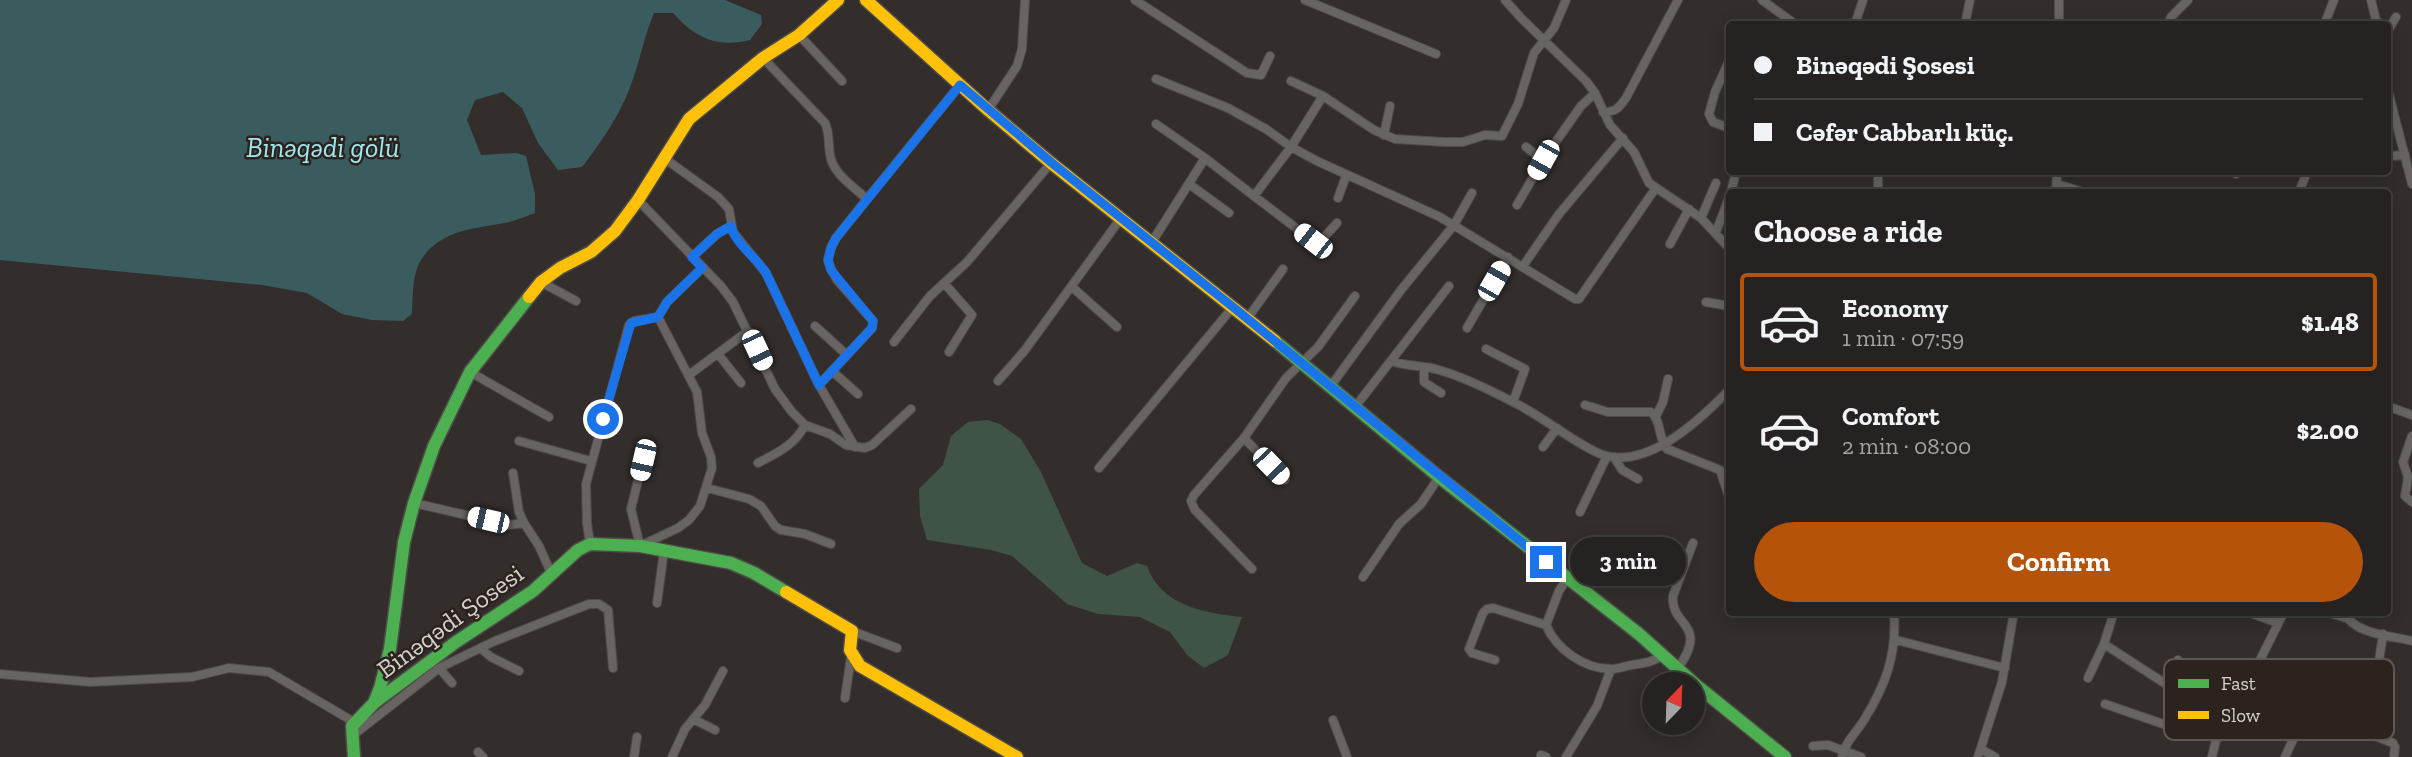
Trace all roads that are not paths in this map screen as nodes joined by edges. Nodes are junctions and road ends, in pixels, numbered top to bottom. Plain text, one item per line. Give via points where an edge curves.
1 (838, 0) edge
2 (866, 0) edge
3 (1025, 0) edge
4 (1135, 0) edge
5 (1305, 0) edge
6 (1505, 0) edge
7 (1566, 0) edge
8 (1678, 0) edge
9 (1863, 0) edge
10 (1970, 0) edge
11 (2059, 0) edge
12 (2188, 0) edge
13 (2334, 0) edge
14 (2371, 0) edge
15 (1767, 2) edge
16 (2396, 17) dead end
17 (2326, 20) dead end
18 (1791, 21) edge
19 (1856, 21) edge
20 (1966, 21) edge
21 (2059, 21) edge
22 (2170, 21) edge
23 (2376, 21) edge
24 (2391, 25) edge
25 (799, 35) junction
26 (1545, 39) junction
27 (1436, 54) dead end
28 (1270, 56) dead end
29 (762, 58) junction
30 (1726, 67) edge
31 (1156, 79) dead end
32 (842, 81) dead end
33 (1291, 82) dead end
34 (960, 85) junction
35 (1595, 93) junction
36 (1323, 96) junction
37 (2391, 102) edge
38 (1390, 106) dead end
39 (988, 110) junction
40 (1603, 112) junction
41 (1156, 124) dead end
42 (1726, 127) edge
43 (1384, 135) junction
44 (1623, 138) junction
45 (1291, 147) junction
46 (1526, 147) dead end
47 (2405, 155) junction
48 (2391, 156) edge
49 (664, 158) junction
50 (1205, 158) junction
51 (1543, 160) junction
52 (1052, 163) junction
53 (1346, 176) junction
54 (1716, 183) dead end
55 (1189, 184) junction
56 (2412, 184) edge
57 (1655, 189) junction
58 (1472, 192) dead end
59 (1254, 196) junction
60 (1338, 198) dead end
61 (867, 199) junction
62 (638, 200) junction
63 (1517, 205) dead end
64 (1726, 207) edge
65 (1689, 209) junction
66 (1230, 213) dead end
67 (1121, 218) junction
68 (1701, 218) junction
69 (1337, 223) dead end
70 (1454, 225) junction
71 (731, 226) junction
72 (1716, 232) junction
73 (1152, 243) junction
74 (1670, 244) dead end
75 (1726, 244) edge
76 (692, 257) junction
77 (1508, 257) junction
78 (1523, 266) junction
79 (702, 268) junction
80 (1283, 269) dead end
81 (541, 282) junction
82 (945, 284) junction
83 (1448, 286) dead end
84 (1072, 287) junction
85 (1355, 296) dead end
86 (576, 301) dead end
87 (1706, 302) dead end
88 (1726, 305) edge
89 (1233, 307) junction
90 (658, 317) junction
91 (1247, 318) junction
92 (815, 326) dead end
93 (1117, 327) dead end
94 (1467, 328) dead end
95 (748, 331) junction
96 (894, 342) dead end
97 (1486, 349) dead end
98 (949, 352) dead end
99 (718, 354) junction
100 (847, 355) junction
101 (1392, 361) junction
102 (1302, 363) junction
103 (1424, 367) junction
104 (832, 371) junction
105 (470, 372) junction
106 (689, 376) junction
107 (1668, 379) dead end
108 (998, 381) dead end
109 (741, 383) dead end
110 (819, 385) junction
111 (1330, 387) junction
112 (1441, 393) dead end
113 (1726, 393) edge
114 (858, 394) dead end
115 (1513, 402) junction
116 (1585, 405) dead end
117 (1355, 407) junction
118 (2391, 407) edge
119 (911, 409) dead end
120 (2412, 415) edge
121 (1656, 416) junction
122 (549, 417) dead end
123 (805, 425) junction
124 (1557, 428) junction
125 (2412, 436) edge
126 (1244, 438) junction
127 (519, 441) dead end
128 (1663, 445) junction
129 (855, 447) junction
130 (1544, 447) dead end
131 (1610, 457) junction
132 (643, 460) dead end
133 (591, 461) junction
134 (758, 463) dead end
135 (2408, 467) edge
136 (1099, 468) dead end
137 (513, 473) dead end
138 (1439, 477) junction
139 (1638, 479) dead end
140 (1285, 480) dead end
141 (707, 488) junction
142 (1726, 488) edge
143 (2412, 502) edge
144 (414, 503) junction
145 (1580, 512) dead end
146 (524, 523) junction
147 (1693, 543) dead end
148 (590, 544) junction
149 (831, 544) dead end
150 (640, 546) junction
151 (664, 551) junction
152 (1252, 569) dead end
153 (552, 575) junction
154 (1363, 577) dead end
155 (1567, 579) junction
156 (657, 603) dead end
157 (1894, 616) edge
158 (2013, 616) edge
159 (2113, 616) edge
160 (2259, 616) edge
161 (2282, 616) edge
162 (2346, 616) edge
163 (2278, 623) junction
164 (1546, 625) junction
165 (852, 631) junction
166 (2383, 634) junction
167 (1896, 640) junction
168 (2412, 641) edge
169 (2104, 643) junction
170 (480, 648) junction
171 (897, 648) dead end
172 (1663, 655) junction
173 (851, 657) junction
174 (2260, 659) edge
175 (2379, 659) edge
176 (1495, 660) dead end
177 (439, 668) junction
178 (613, 668) dead end
179 (1678, 668) junction
180 (2005, 668) junction
181 (1611, 669) junction
182 (519, 671) dead end
183 (723, 671) dead end
184 (0, 674) edge
185 (2088, 678) dead end
186 (2164, 682) edge
187 (452, 684) dead end
188 (845, 698) dead end
189 (374, 703) junction
190 (2105, 704) dead end
191 (693, 719) junction
192 (1333, 720) dead end
193 (354, 722) junction
194 (2164, 724) edge
195 (715, 730) dead end
196 (352, 736) junction
197 (637, 737) dead end
198 (2293, 740) edge
199 (2384, 740) edge
200 (1813, 747) dead end
201 (1980, 753) edge
202 (1843, 754) edge
203 (354, 757) edge
204 (634, 757) edge
205 (671, 757) edge
206 (1017, 757) edge
207 (1347, 757) edge
208 (1566, 757) edge
209 (1785, 757) edge
210 (1861, 757) edge
211 (1995, 757) edge
212 (2285, 757) edge
213 (2394, 757) edge

1 - 25 street
2 - 34 street
3 - 39 street via 1017,66
4 - 28 street via 1247,73 1261,75
5 - 27 street
6 - 26 street
7 - 26 street
8 - 40 street via 1619,109
9 - 19 street
10 - 20 street
11 - 21 street
12 - 22 street
13 - 17 street
14 - 23 street
15 - 18 street
16 - 24 street
25 - 29 street
25 - 32 street
26 - 35 street
26 - 43 street via 1534,54 1502,136 1425,142
29 - 49 street via 690,119
29 - 61 street via 825,123 832,163
30 - 42 street via 1709,114 1713,122
31 - 45 street via 1228,108
33 - 36 street
34 - 39 street
34 - 61 street
35 - 40 street
35 - 51 street
36 - 43 street
36 - 45 street
37 - 47 street
38 - 43 street
39 - 52 street
40 - 44 street
41 - 50 street
44 - 57 street
44 - 78 street
45 - 53 street
45 - 59 street
46 - 51 street
47 - 48 street
47 - 56 street
49 - 62 street
49 - 71 street via 724,203
50 - 55 street
50 - 59 street
51 - 63 street
52 - 67 street
52 - 82 street
53 - 60 street
53 - 70 street
54 - 68 street
55 - 66 street
55 - 73 street
57 - 65 street
57 - 78 street via 1579,299
58 - 70 street
59 - 69 street via 1313,241 1320,242
61 - 100 street via 836,238 828,260 837,280 873,321
62 - 76 street
62 - 81 street via 599,247
64 - 72 street
65 - 68 street
65 - 74 street
67 - 73 street
67 - 84 street
68 - 72 street
70 - 77 street
70 - 111 street
71 - 76 street
71 - 110 street via 736,238 760,262
72 - 75 street
73 - 89 street
76 - 79 street
77 - 78 street
77 - 94 street
79 - 90 street
79 - 95 street via 733,302
80 - 91 street
81 - 86 street
81 - 105 street
82 - 96 street
82 - 98 street via 972,315
83 - 101 street
84 - 93 street
84 - 108 street
85 - 102 street
87 - 88 street
89 - 91 street
89 - 136 street
90 - 106 street
90 - 133 street via 629,325
91 - 102 street
92 - 100 street
95 - 99 street
95 - 123 street via 775,389
97 - 115 street via 1525,369
99 - 106 street
99 - 109 street
100 - 104 street
101 - 103 street
101 - 117 street
102 - 111 street
102 - 126 street
103 - 112 street via 1424,382
103 - 115 street
104 - 110 street
104 - 114 street
105 - 122 street
105 - 144 street via 434,446
106 - 141 street via 711,457
107 - 121 street
110 - 129 street
111 - 117 street
113 - 128 street
115 - 124 street
116 - 121 street
117 - 138 street
118 - 120 street
119 - 129 street via 872,445
121 - 128 street
123 - 129 street
123 - 134 street via 789,445
124 - 130 street
124 - 131 street
125 - 135 street via 2403,462
126 - 140 street
126 - 152 street via 1191,501
127 - 133 street
128 - 131 street via 1639,456
128 - 142 street via 1678,456 1720,470
131 - 139 street
131 - 145 street
132 - 150 street via 631,509
133 - 148 street via 586,500
135 - 143 street via 2405,496
137 - 146 street, Binəqədi Şosesi
138 - 154 street
138 - 155 street
141 - 149 street via 749,499 781,530
141 - 150 street via 689,520
144 - 146 street, Binəqədi Şosesi via 509,524
144 - 189 street via 400,563 390,649
146 - 153 street, Binəqədi Şosesi
147 - 179 street via 1673,603 1691,637
148 - 150 street
148 - 153 street, Binəqədi Şosesi
150 - 151 street
151 - 156 street
151 - 165 street via 743,567
153 - 189 street, Binəqədi Şosesi
155 - 164 street
155 - 172 street
157 - 167 street
158 - 180 street
159 - 169 street
160 - 163 street
161 - 163 street
162 - 166 street via 2361,628
163 - 174 street
164 - 176 street via 1487,609 1469,649
164 - 181 street via 1550,637 1568,653 1594,667
165 - 171 street
165 - 173 street
166 - 168 street
166 - 175 street
167 - 180 street
167 - 202 street via 1879,691
169 - 185 street
169 - 186 street
170 - 177 street, Binəqədi Şosesi
170 - 178 street, Binəqədi Şosesi via 599,604 609,616
170 - 182 street, Binəqədi Şosesi
172 - 179 street
172 - 181 street
173 - 188 street
173 - 206 street
177 - 187 street, Binəqədi Şosesi
177 - 196 street, Binəqədi Şosesi
179 - 209 street
180 - 201 street
181 - 208 street via 1598,706
183 - 191 street
184 - 193 street via 90,682 192,677 229,668 269,672
189 - 193 street, Binəqədi Şosesi
190 - 194 street
191 - 195 street
191 - 205 street
192 - 207 street
193 - 196 street
196 - 203 street
197 - 204 street
198 - 212 street
199 - 213 street via 2393,743
200 - 202 street via 1828,745
201 - 211 street
202 - 210 street

